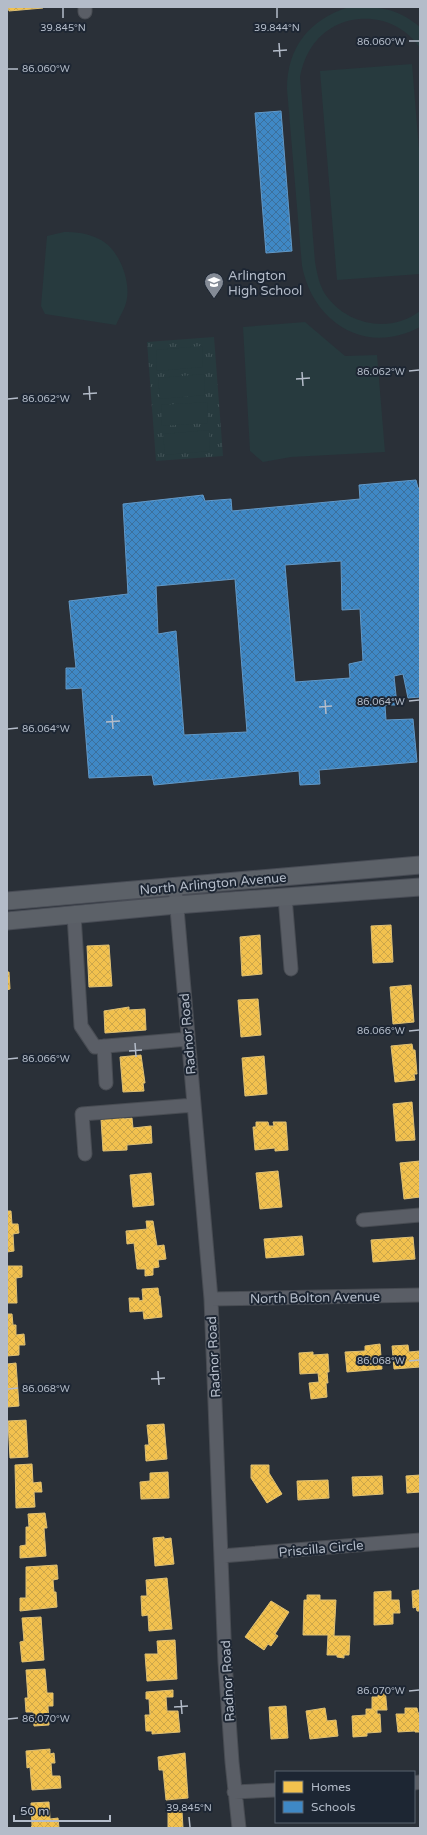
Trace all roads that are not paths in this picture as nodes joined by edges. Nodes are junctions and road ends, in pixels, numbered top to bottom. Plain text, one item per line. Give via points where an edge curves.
1 (420, 865) edge
2 (175, 886) junction
3 (420, 887) edge
4 (285, 897) junction
5 (7, 901) edge
6 (176, 905) junction
7 (74, 915) junction
8 (7, 921) edge
9 (291, 969) dead end
10 (188, 1039) junction
11 (104, 1046) junction
12 (106, 1083) dead end
13 (194, 1105) junction
14 (85, 1154) dead end
15 (420, 1216) edge
16 (363, 1220) dead end
17 (420, 1295) edge
18 (211, 1299) junction
19 (420, 1540) edge
20 (221, 1556) junction
21 (275, 1790) edge
22 (234, 1792) junction
23 (238, 1828) edge

1 - 2 main road, North Arlington Avenue
2 - 5 main road, North Arlington Avenue
2 - 6 street, Radnor Road
3 - 4 main road, North Arlington Avenue
4 - 6 main road, North Arlington Avenue
4 - 9 street
6 - 7 main road, North Arlington Avenue
6 - 10 street, Radnor Road
7 - 8 main road, North Arlington Avenue
7 - 11 street via 81,1026 95,1047
10 - 11 street
10 - 13 street, Radnor Road
11 - 12 street
13 - 14 street via 82,1114
13 - 18 street, Radnor Road
15 - 16 street
17 - 18 street, North Bolton Avenue
18 - 20 street, Radnor Road
19 - 20 street, Priscilla Circle
20 - 22 street, Radnor Road via 224,1662
21 - 22 street
22 - 23 street, Radnor Road

